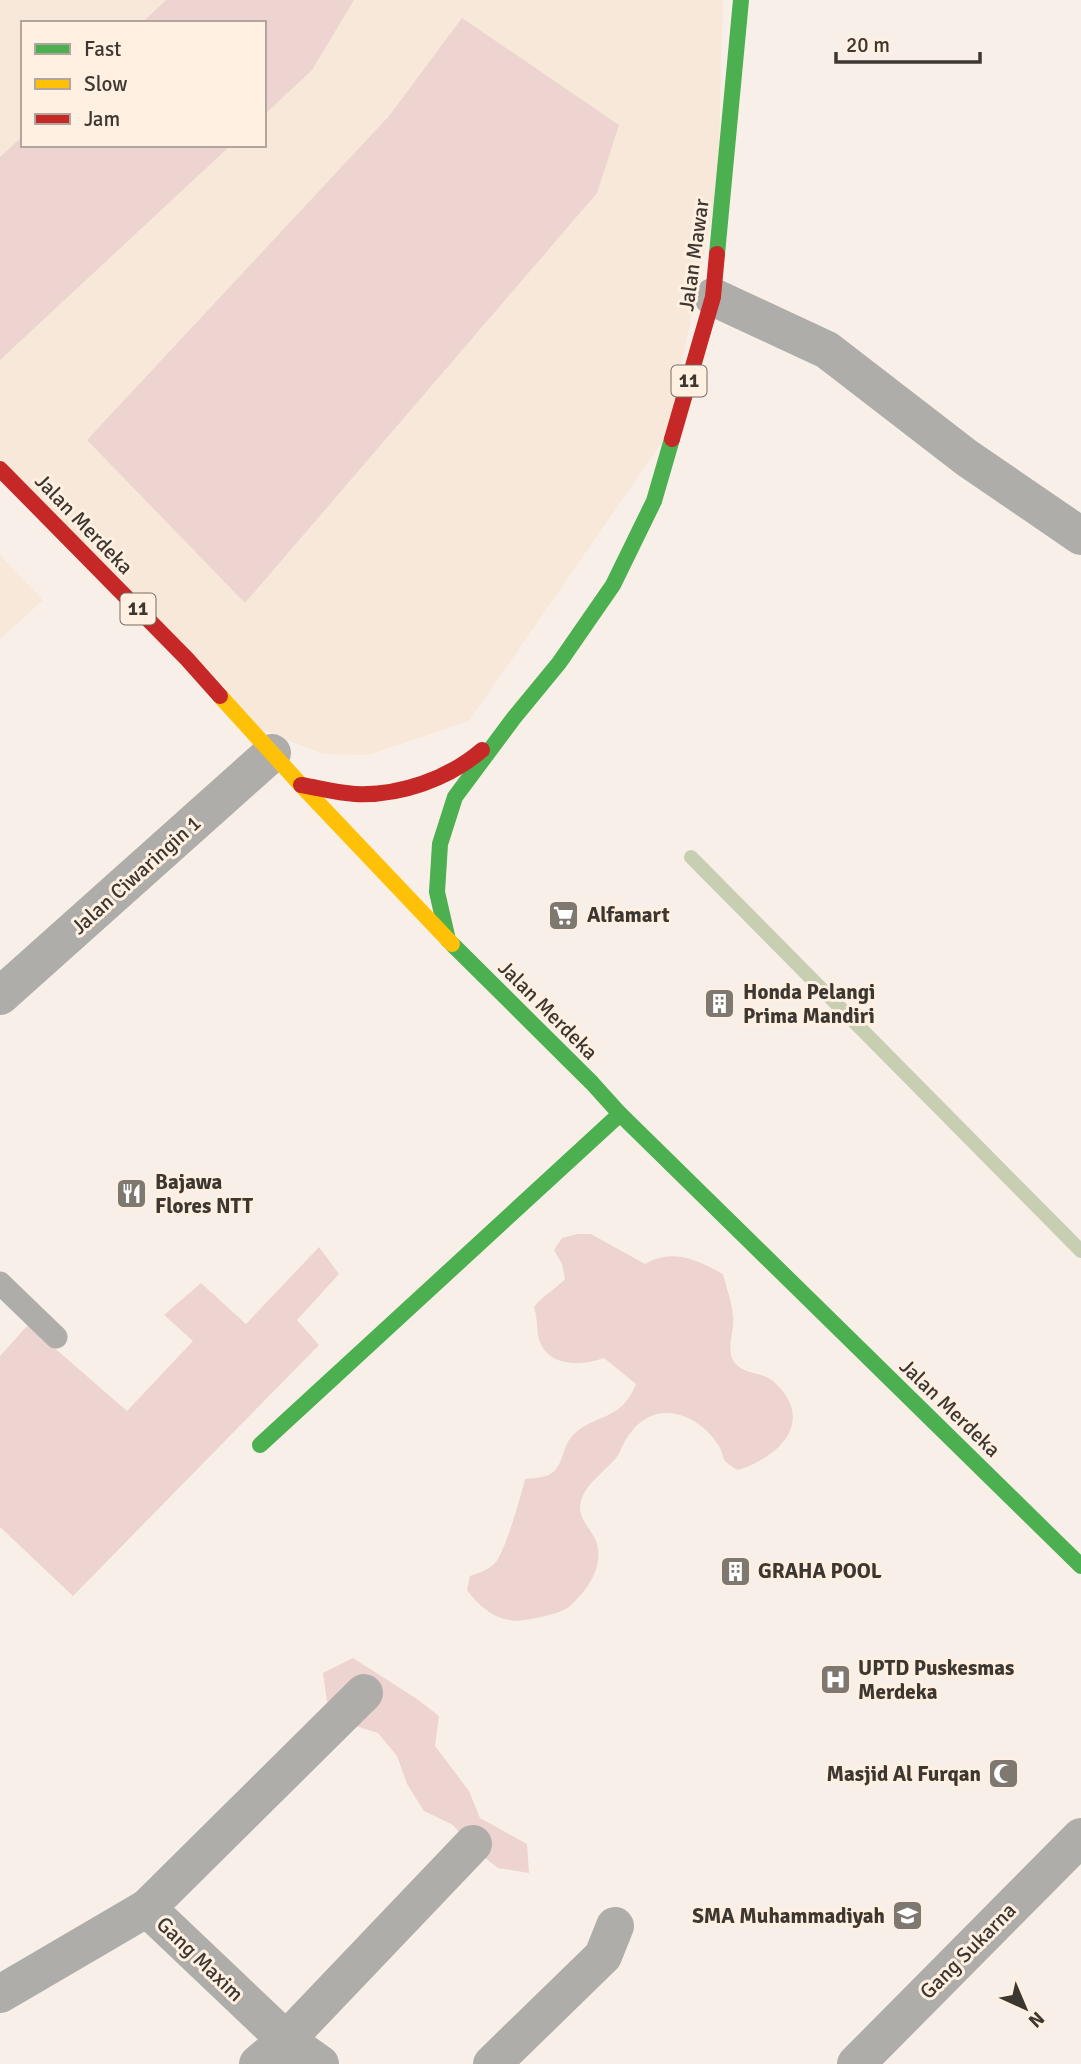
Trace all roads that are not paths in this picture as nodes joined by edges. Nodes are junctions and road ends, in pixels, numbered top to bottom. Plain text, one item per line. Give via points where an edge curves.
1 (741, 0) edge
2 (713, 297) junction
3 (0, 469) edge
4 (1081, 536) edge
5 (513, 719) junction
6 (272, 753) junction
7 (301, 785) junction
8 (448, 940) junction
9 (0, 996) edge
10 (620, 1114) junction
11 (0, 1283) edge
12 (56, 1337) dead end
13 (260, 1445) dead end
14 (1081, 1566) edge
15 (364, 1693) dead end
16 (1081, 1837) edge
17 (474, 1844) dead end
18 (147, 1908) junction
19 (615, 1926) dead end
20 (0, 1994) edge
21 (272, 2052) edge
22 (320, 2064) edge
23 (492, 2064) edge
24 (856, 2064) edge

1 - 2 main road, Jalan Mawar / 11
2 - 4 street via 827,350 967,458
2 - 5 main road, Jalan Mawar / 11 via 654,501 613,585
3 - 6 main road, Jalan Merdeka / 11 via 187,659
5 - 7 main road, 11 via 472,759 419,786 360,794
5 - 8 main road via 455,797 440,844 437,892
6 - 7 main road, Jalan Merdeka
6 - 9 street, Jalan Ciwaringin 1
7 - 8 main road, Jalan Merdeka
8 - 10 main road, Jalan Merdeka
10 - 13 main road
10 - 14 main road, Jalan Merdeka
11 - 12 lane
15 - 18 street
16 - 24 street, Gang Sukarna
17 - 21 street
18 - 20 street, Gang Maxim
18 - 21 street, Gang Maxim
19 - 23 street via 603,1956
21 - 22 street, Gang Maxim

